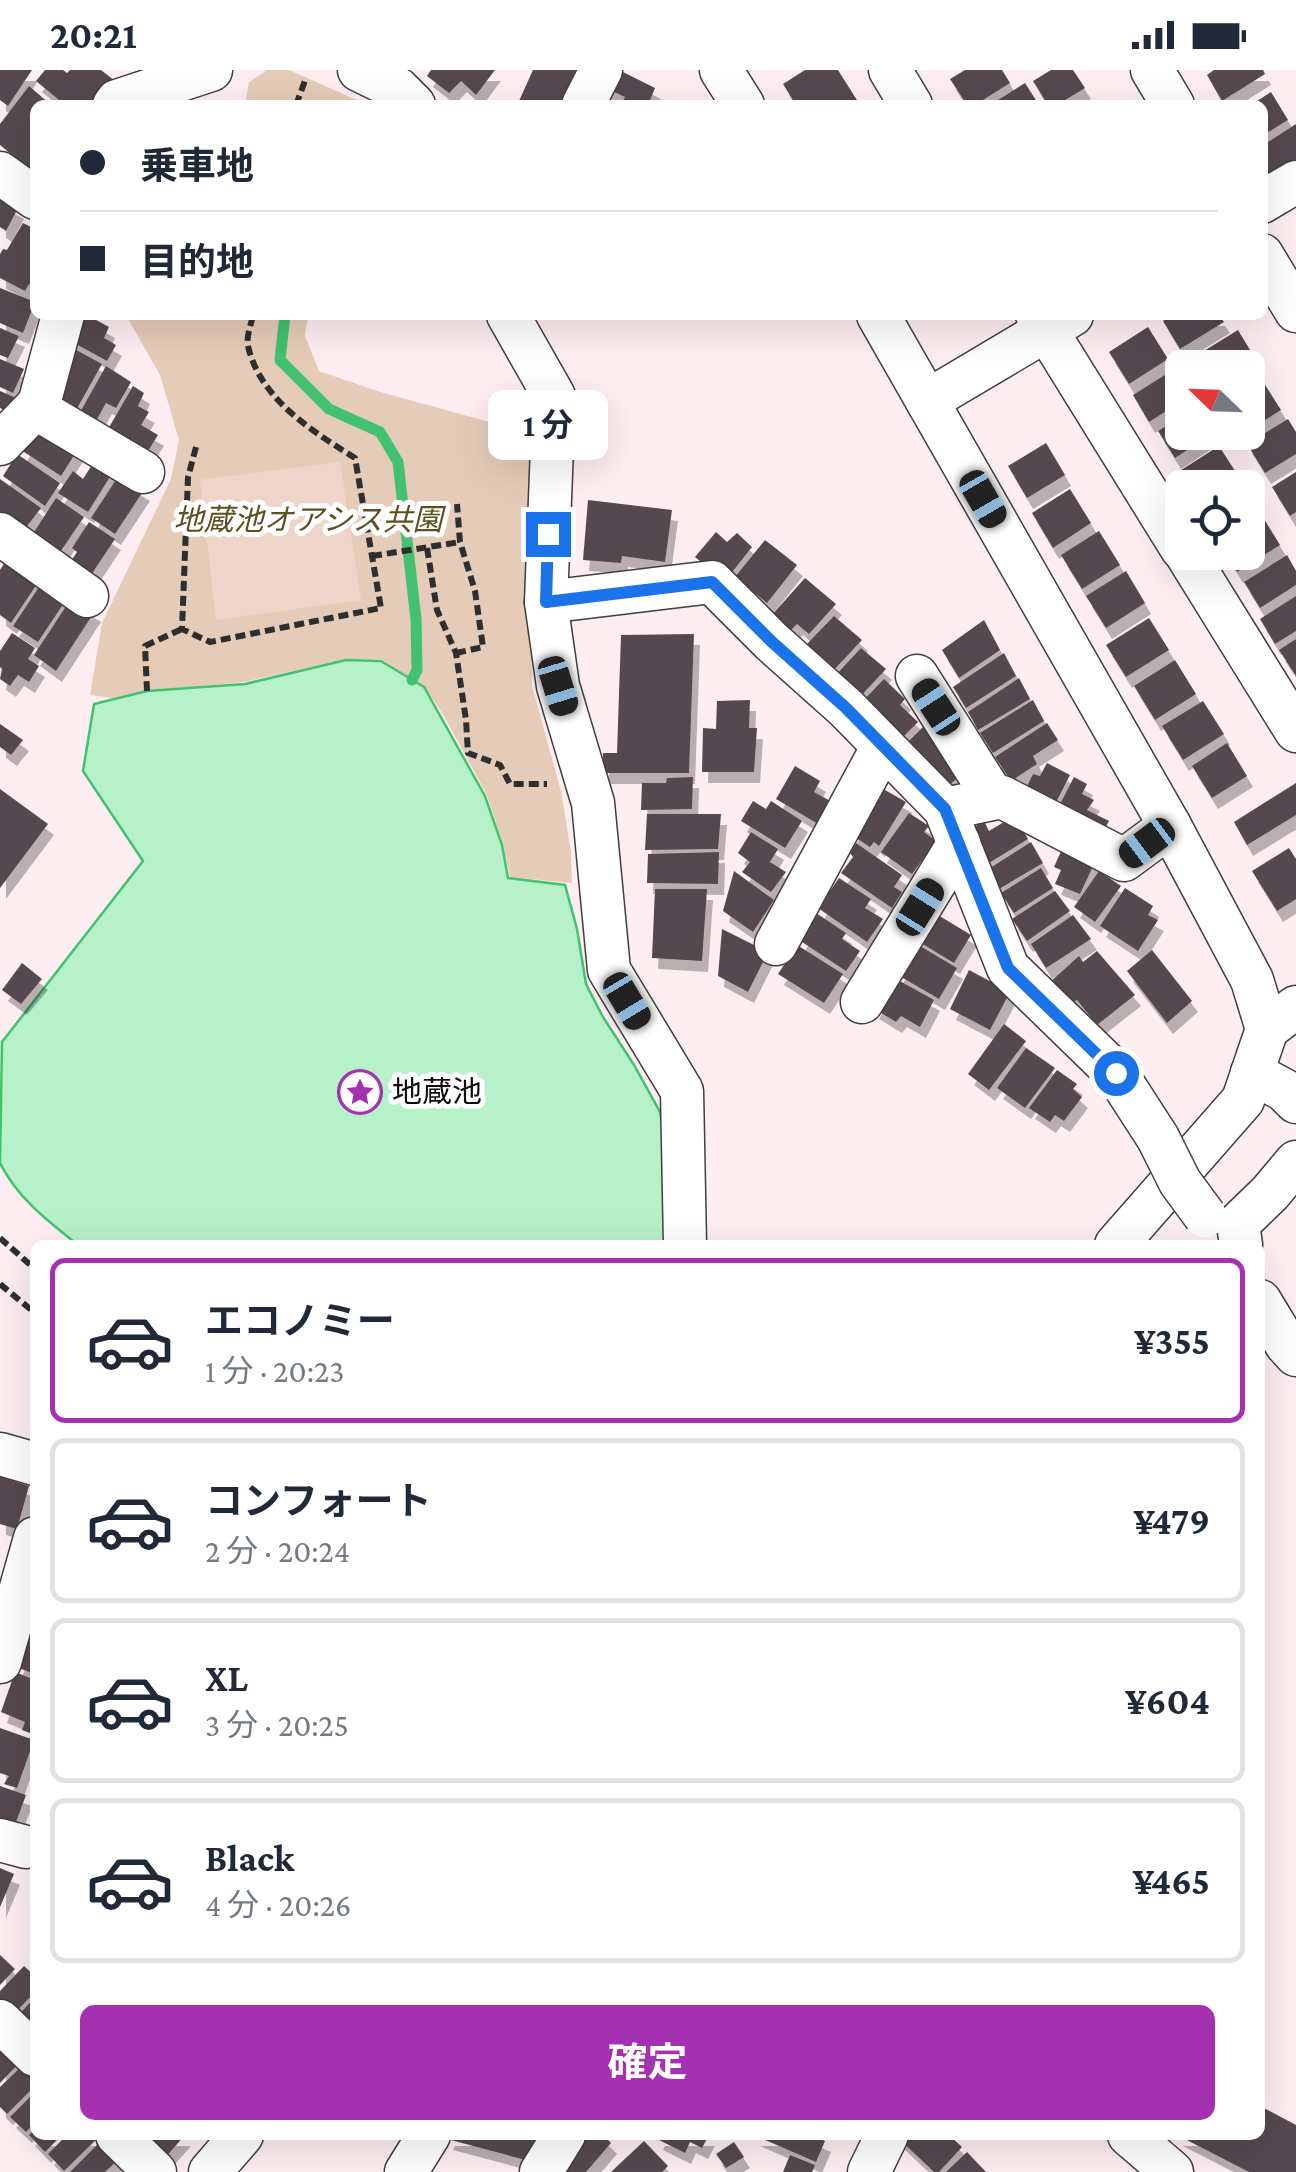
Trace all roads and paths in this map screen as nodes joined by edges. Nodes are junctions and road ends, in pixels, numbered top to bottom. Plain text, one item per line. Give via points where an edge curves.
1 (210, 70) edge
2 (359, 70) edge
3 (601, 70) edge
4 (721, 70) edge
5 (890, 70) edge
6 (1152, 70) edge
7 (306, 78) dead end
8 (120, 100) edge
9 (298, 100) edge
10 (409, 100) edge
11 (586, 100) edge
12 (741, 100) edge
13 (908, 100) edge
14 (1169, 100) edge
15 (1296, 182) edge
16 (1268, 198) edge
17 (1268, 265) edge
18 (1296, 311) edge
19 (62, 320) edge
20 (251, 320) edge
21 (511, 320) edge
22 (881, 320) edge
23 (1051, 320) edge
24 (927, 401) junction
25 (35, 408) junction
26 (0, 444) edge
27 (196, 447) dead end
28 (144, 472) dead end
29 (457, 504) dead end
30 (1165, 518) edge
31 (0, 534) edge
32 (460, 542) junction
33 (428, 548) junction
34 (372, 556) junction
35 (1196, 570) edge
36 (87, 596) dead end
37 (546, 602) junction
38 (182, 629) junction
39 (456, 652) junction
40 (916, 676) dead end
41 (147, 692) dead end
42 (1296, 731) edge
43 (883, 746) junction
44 (548, 784) dead end
45 (994, 798) junction
46 (952, 826) junction
47 (1170, 826) junction
48 (776, 944) dead end
49 (862, 1002) dead end
50 (1281, 1018) edge
51 (1252, 1072) junction
52 (1296, 1102) edge
53 (1296, 1162) edge
54 (1214, 1230) edge
55 (0, 1238) edge
56 (686, 1240) edge
57 (1120, 1240) edge
58 (1240, 1240) edge
59 (30, 1265) edge
60 (0, 1284) edge
61 (30, 1309) edge
62 (1265, 1309) edge
63 (1296, 1355) edge
64 (0, 1454) edge
65 (30, 1463) edge
66 (30, 1556) edge
67 (0, 1662) edge
68 (0, 2021) edge
69 (30, 2050) edge
70 (122, 2140) edge
71 (238, 2140) edge
72 (426, 2140) edge
73 (561, 2140) edge
74 (886, 2140) edge
75 (1135, 2140) edge
76 (155, 2172) edge
77 (210, 2172) edge
78 (406, 2172) edge
79 (542, 2172) edge
80 (870, 2172) edge
81 (1172, 2172) edge

1 - 8 street
2 - 10 street
3 - 11 street
4 - 12 street
5 - 13 street
6 - 14 street
7 - 9 path
15 - 16 street
17 - 18 street
19 - 25 street
20 - 34 path via 247,342 263,384 312,431 355,458
21 - 37 street via 554,396
22 - 24 street
23 - 24 street
23 - 30 street
24 - 47 street
25 - 26 street
25 - 28 street
27 - 38 path via 188,477
29 - 32 path
31 - 36 street
32 - 33 path
32 - 39 path via 483,648
33 - 34 path
33 - 39 path via 437,610
34 - 38 path via 381,608 210,642
35 - 42 street
37 - 43 street via 712,582
37 - 56 street via 558,686 593,803 608,970 682,1091
38 - 41 path via 145,646
39 - 44 path via 468,753 500,765 510,784
40 - 45 street
43 - 46 street
43 - 48 street
45 - 46 street
45 - 47 street via 1124,860
46 - 49 street
46 - 54 street, bridge via 1008,968 1116,1073
47 - 50 street via 1252,980
50 - 51 street
51 - 52 street
51 - 57 street via 1244,1100
53 - 58 street via 1238,1224
55 - 59 path
60 - 61 path
62 - 63 street
64 - 65 street
66 - 67 street
68 - 69 street
70 - 76 street
71 - 77 street
72 - 78 street
73 - 79 street
74 - 80 street
75 - 81 street

